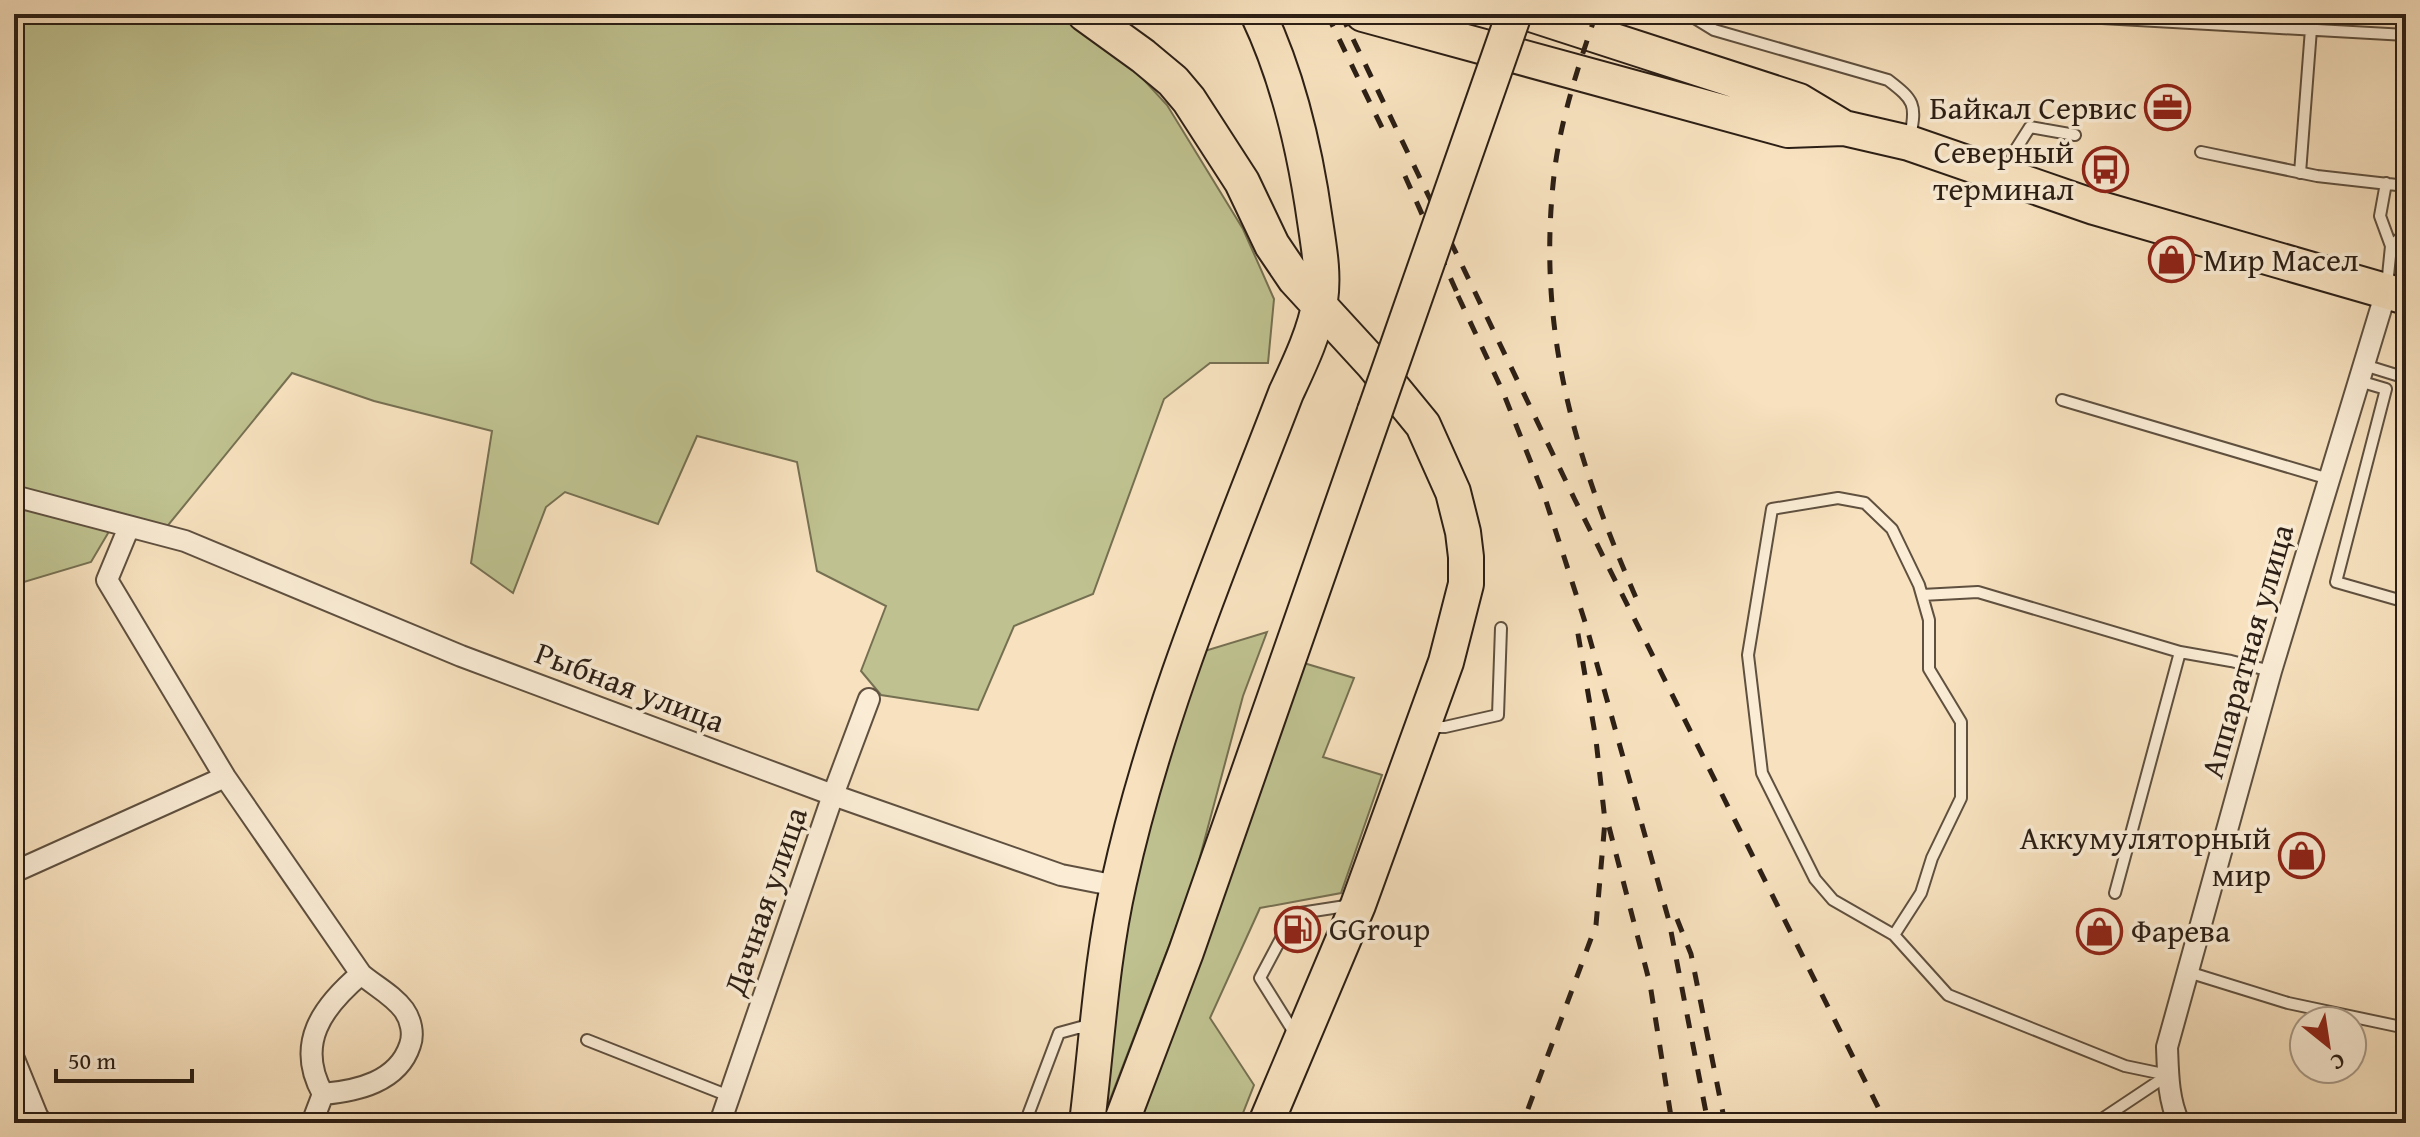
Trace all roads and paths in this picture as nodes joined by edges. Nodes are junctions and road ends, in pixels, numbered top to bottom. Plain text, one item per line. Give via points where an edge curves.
1 (1085, 14) edge
2 (1363, 14) edge
3 (1514, 14) edge
4 (1531, 14) edge
5 (1688, 14) edge
6 (2102, 18) dead end
7 (1263, 25) edge
8 (2311, 29) junction
9 (2406, 35) edge
10 (1844, 128) junction
11 (2075, 135) dead end
12 (1909, 143) junction
13 (2201, 152) dead end
14 (2300, 173) junction
15 (2007, 176) junction
16 (2386, 183) junction
17 (2406, 186) edge
18 (2406, 233) edge
19 (2391, 246) junction
20 (2396, 294) edge
21 (1319, 305) junction
22 (2362, 373) junction
23 (2406, 378) edge
24 (2062, 400) dead end
25 (2329, 479) junction
26 (14, 496) edge
27 (129, 527) junction
28 (1922, 595) junction
29 (2406, 602) edge
30 (1501, 628) dead end
31 (2180, 652) junction
32 (2271, 671) junction
33 (869, 699) dead end
34 (1422, 727) junction
35 (225, 777) junction
36 (833, 795) junction
37 (14, 872) edge
38 (1117, 886) junction
39 (2115, 893) dead end
40 (1358, 905) junction
41 (1894, 935) junction
42 (2188, 972) junction
43 (361, 974) junction
44 (2406, 1028) edge
45 (1098, 1031) junction
46 (587, 1040) dead end
47 (1301, 1044) junction
48 (14, 1059) edge
49 (2168, 1075) junction
50 (323, 1094) junction
51 (729, 1096) junction
52 (14, 1110) edge
53 (1124, 1112) edge
54 (39, 1120) edge
55 (312, 1123) edge
56 (720, 1123) edge
57 (1025, 1123) edge
58 (1087, 1123) edge
59 (1266, 1123) edge
60 (2096, 1123) edge
61 (2179, 1123) edge

1 - 21 main road via 1143,56 1189,100 1242,182 1272,245
2 - 10 main road via 1788,130
3 - 53 main road, bridge via 1186,952
4 - 10 main road via 1799,101
5 - 12 lane via 1714,30 1888,80 1910,97 1915,117
6 - 8 lane
7 - 21 main road via 1310,176 1321,264
8 - 9 lane
8 - 14 lane
10 - 12 main road
11 - 15 lane via 2030,127
12 - 15 main road
13 - 14 lane
14 - 16 lane
15 - 20 main road via 2094,207
16 - 17 lane
16 - 19 lane via 2380,216
18 - 19 lane
19 - 20 lane
20 - 22 street, Аппаратная улица
21 - 34 main road via 1423,425 1460,514 1466,584
21 - 38 main road via 1187,650
22 - 23 lane
22 - 25 street, Аппаратная улица
22 - 29 lane via 2386,389 2336,582
24 - 25 lane
25 - 32 street, Аппаратная улица
26 - 27 street, Рыбная улица
27 - 35 street via 107,580
27 - 36 street, Рыбная улица via 185,541 461,656
28 - 31 lane via 1978,592
28 - 41 lane via 1929,620 1929,669 1961,722 1961,798 1921,893
28 - 41 lane via 1892,529 1865,503 1838,498 1772,509 1748,655 1762,773 1815,879 1833,900
30 - 34 lane via 1498,715
31 - 32 lane
31 - 39 lane
32 - 42 street, Аппаратная улица
33 - 36 street, Дачная улица
34 - 40 main road
35 - 37 street
35 - 43 street
36 - 38 street, Рыбная улица via 1061,875
36 - 51 street, Дачная улица
38 - 45 main road
40 - 47 main road
40 - 47 lane via 1294,914 1260,978
41 - 49 lane via 1948,995 2125,1066
42 - 44 lane via 2288,1003
42 - 49 street, Аппаратная улица via 2167,1047
43 - 50 street via 330,1003 314,1033 312,1075
43 - 50 street via 404,1011 411,1023 411,1041 404,1061 392,1073 347,1092
45 - 57 lane via 1081,1027 1059,1033
45 - 58 main road
46 - 51 lane
47 - 59 main road
48 - 54 street
49 - 60 lane
49 - 61 street, Аппаратная улица
50 - 55 street
51 - 56 street, Дачная улица
52 - 54 street

